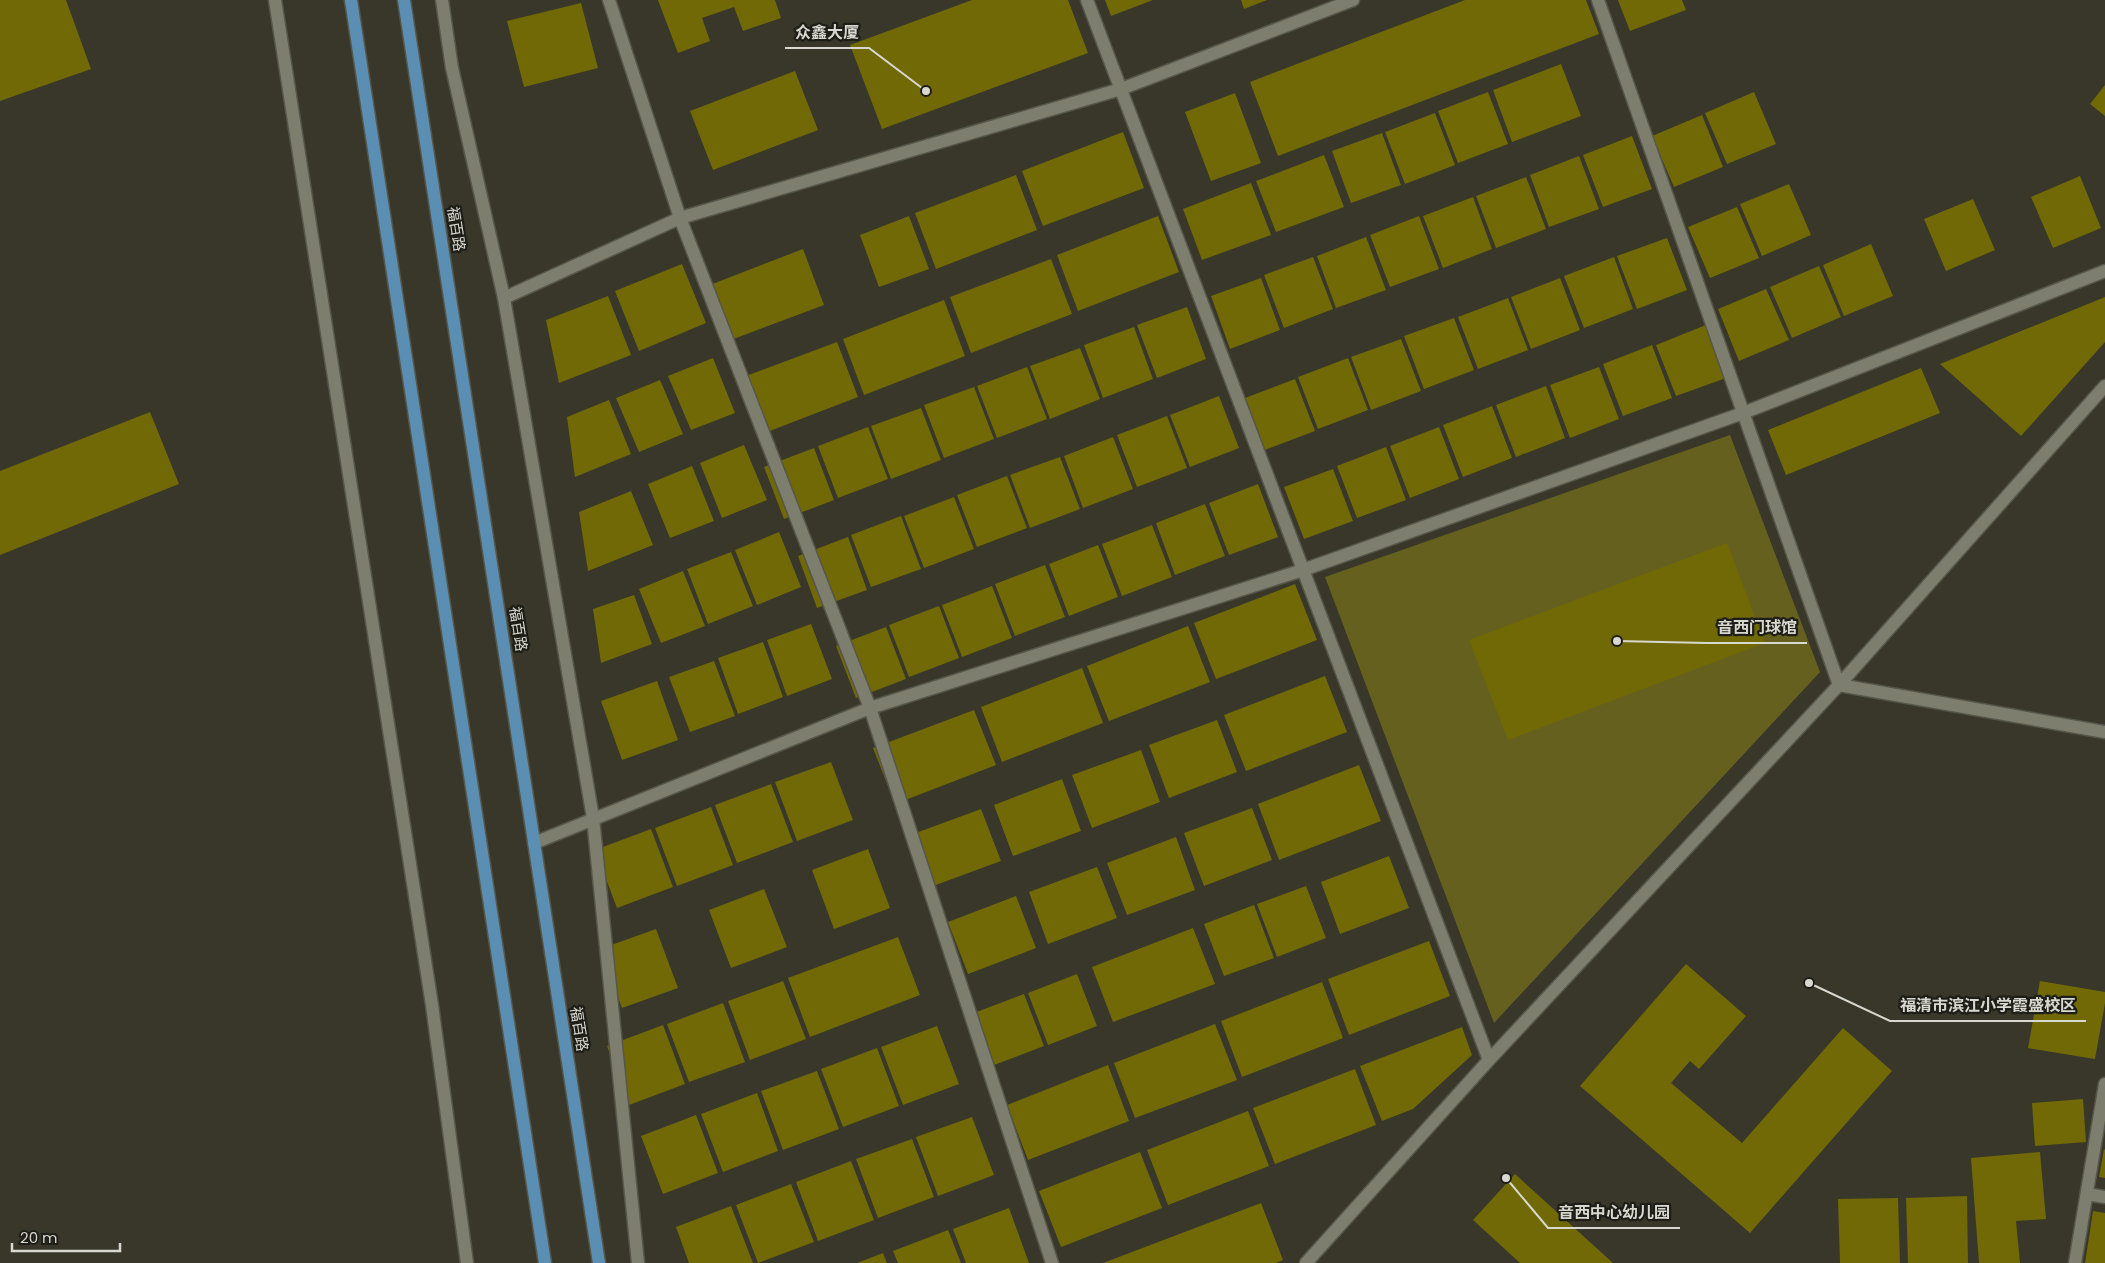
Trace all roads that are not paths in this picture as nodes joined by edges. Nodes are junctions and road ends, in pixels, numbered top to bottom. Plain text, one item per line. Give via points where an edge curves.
1 (275, 0) edge
2 (351, 0) edge
3 (404, 0) edge
4 (442, 0) edge
5 (609, 0) edge
6 (1087, 0) edge
7 (1353, 0) edge
8 (1598, 0) edge
9 (1121, 89) junction
10 (680, 218) junction
11 (2105, 271) edge
12 (504, 298) junction
13 (2105, 386) edge
14 (2099, 401) edge
15 (1743, 413) junction
16 (1303, 570) junction
17 (1839, 685) junction
18 (870, 708) junction
19 (2105, 732) edge
20 (593, 818) junction
21 (534, 843) junction
22 (1489, 1060) junction
23 (2105, 1085) edge
24 (2087, 1194) junction
25 (2105, 1197) edge
26 (467, 1263) edge
27 (545, 1263) edge
28 (599, 1263) edge
29 (638, 1263) edge
30 (1052, 1263) edge
31 (1306, 1263) edge
32 (2075, 1263) edge

1 - 26 street via 429,986
2 - 27 main road
3 - 21 main road, 福百路
4 - 12 street via 452,68
5 - 10 street
6 - 9 street
7 - 9 street
8 - 15 street
9 - 10 street
9 - 16 street
10 - 12 street
10 - 18 street
11 - 15 street
12 - 20 street
13 - 14 street
14 - 17 street
15 - 16 street
15 - 17 street
16 - 18 street
16 - 22 street
17 - 19 street
17 - 22 street
18 - 20 street
18 - 30 street
20 - 21 street
20 - 29 street
21 - 28 main road, 福百路
22 - 31 street
23 - 24 street
24 - 25 street
24 - 32 street

